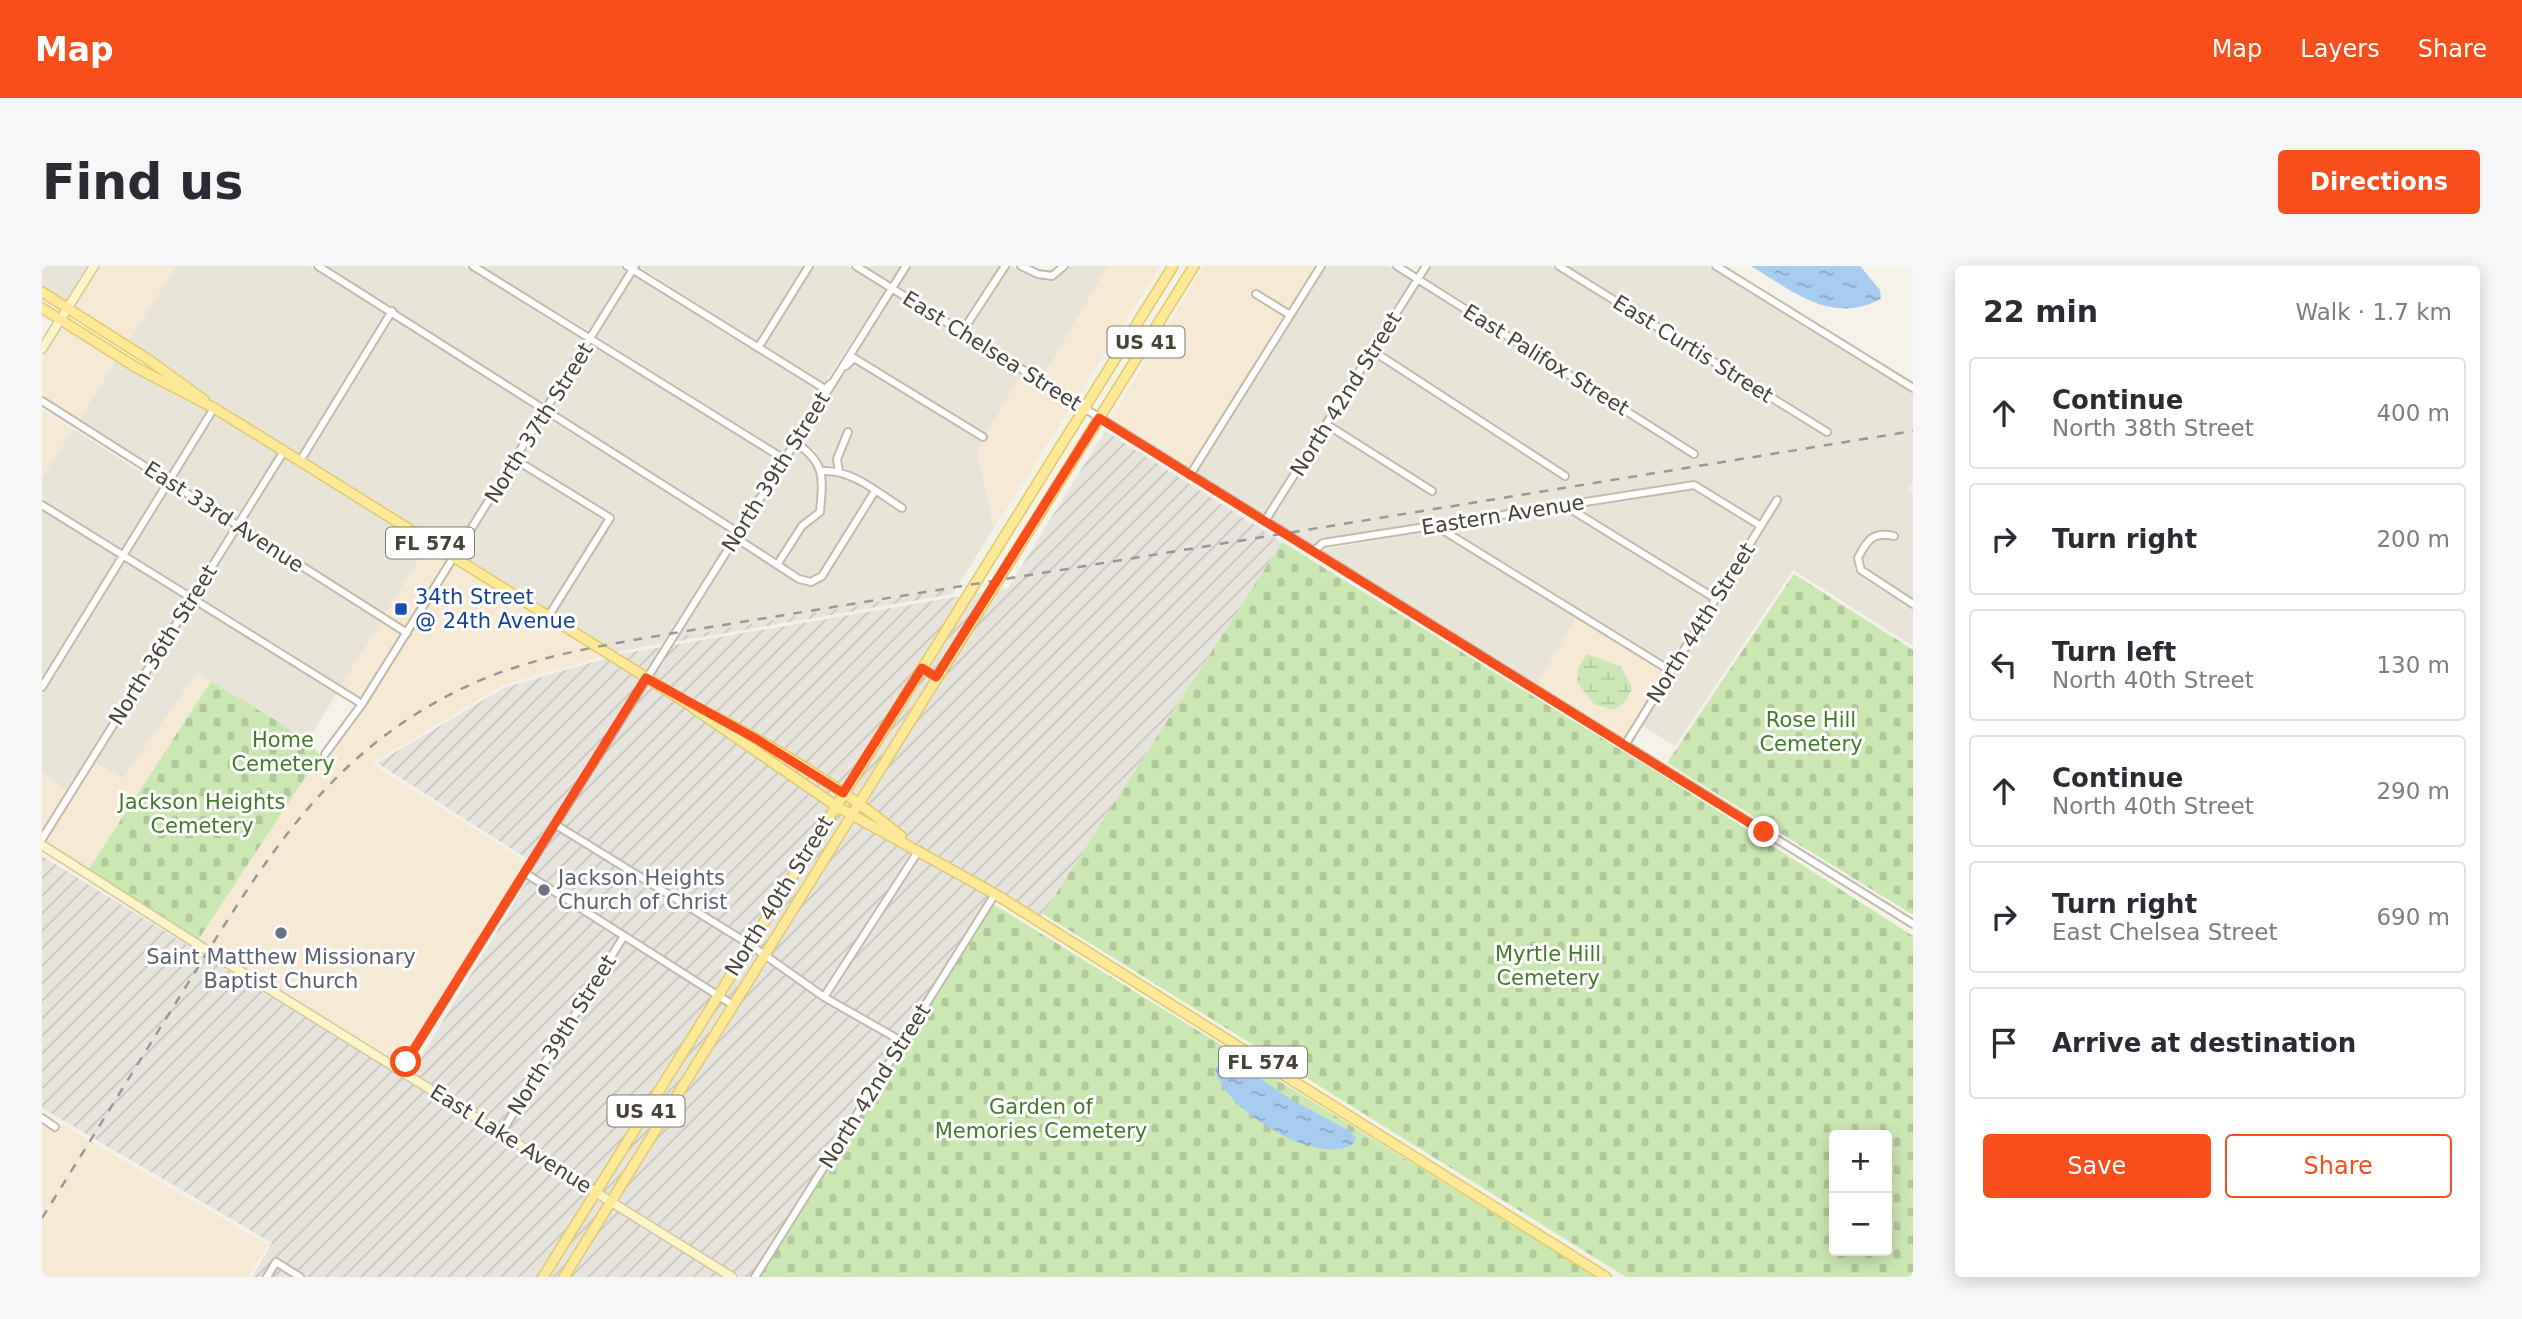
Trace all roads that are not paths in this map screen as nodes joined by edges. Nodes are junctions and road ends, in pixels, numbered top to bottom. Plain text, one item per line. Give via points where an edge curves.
1 (94, 266) edge
2 (318, 266) edge
3 (473, 266) edge
4 (809, 266) edge
5 (856, 266) edge
6 (906, 266) edge
7 (1005, 266) edge
8 (1021, 266) edge
9 (1064, 266) edge
10 (1173, 266) edge
11 (1194, 266) edge
12 (1321, 266) edge
13 (1397, 266) edge
14 (1426, 266) edge
15 (1559, 266) edge
16 (632, 267) edge
17 (1721, 267) edge
18 (1418, 279) junction
19 (892, 289) junction
20 (42, 292) edge
21 (1256, 294) dead end
22 (1147, 307) junction
23 (42, 308) edge
24 (68, 309) junction
25 (392, 311) junction
26 (1290, 315) junction
27 (1163, 316) junction
28 (61, 321) junction
29 (962, 332) junction
30 (592, 338) junction
31 (758, 348) junction
32 (42, 349) edge
33 (1373, 351) junction
34 (839, 373) junction
35 (1913, 388) edge
36 (42, 401) edge
37 (214, 408) junction
38 (1084, 409) junction
39 (546, 412) junction
40 (1099, 418) junction
41 (1326, 425) junction
42 (848, 432) dead end
43 (1827, 432) dead end
44 (983, 437) dead end
45 (796, 442) junction
46 (284, 451) junction
47 (1694, 454) dead end
48 (784, 459) junction
49 (516, 460) junction
50 (300, 461) junction
51 (822, 471) junction
52 (839, 471) junction
53 (1190, 475) junction
54 (1565, 476) dead end
55 (169, 481) junction
56 (874, 491) junction
57 (1432, 491) dead end
58 (1777, 500) dead end
59 (42, 505) edge
60 (1564, 505) junction
61 (902, 508) dead end
62 (1265, 521) junction
63 (236, 526) junction
64 (1436, 526) junction
65 (1761, 526) junction
66 (1007, 530) junction
67 (738, 536) junction
68 (1894, 536) dead end
69 (1022, 540) junction
70 (1314, 551) junction
71 (123, 555) junction
72 (454, 558) junction
73 (777, 565) junction
74 (191, 598) junction
75 (1716, 599) junction
76 (1913, 604) edge
77 (548, 617) junction
78 (407, 634) junction
79 (922, 668) junction
80 (1671, 671) junction
81 (936, 677) junction
82 (646, 678) junction
83 (42, 687) edge
84 (676, 696) junction
85 (362, 704) junction
86 (1625, 746) junction
87 (325, 754) dead end
88 (843, 793) junction
89 (858, 803) junction
90 (836, 806) junction
91 (851, 814) junction
92 (556, 825) junction
93 (42, 839) edge
94 (42, 845) edge
95 (919, 850) junction
96 (525, 873) junction
97 (995, 894) junction
98 (1913, 924) edge
99 (624, 936) junction
100 (749, 944) junction
101 (764, 954) junction
102 (718, 995) junction
103 (824, 997) junction
104 (733, 1005) junction
105 (902, 1042) junction
106 (401, 1070) junction
107 (657, 1093) junction
108 (673, 1102) junction
109 (42, 1118) edge
110 (55, 1127) dead end
111 (501, 1133) junction
112 (596, 1192) junction
113 (611, 1202) junction
114 (267, 1277) edge
115 (300, 1277) edge
116 (543, 1277) edge
117 (564, 1277) edge
118 (732, 1277) edge
119 (755, 1277) edge
120 (1605, 1277) edge

1 - 24 street
2 - 25 street
3 - 30 street
4 - 31 street
5 - 19 street, East Chelsea Street
6 - 19 street, North 39th Street
7 - 29 street
8 - 9 street via 1052,276
10 - 22 main road, North 40th Street / US 41
11 - 27 main road, North 40th Street / US 41
12 - 26 street
13 - 18 street, East Palifox Street
14 - 18 street, North 42nd Street
15 - 43 street, East Curtis Street
16 - 30 street, North 37th Street
16 - 31 street
17 - 35 street
18 - 33 street, North 42nd Street
18 - 47 street, East Palifox Street
19 - 29 street, East Chelsea Street
19 - 34 street, North 39th Street
20 - 24 main road, FL 574
21 - 26 street
22 - 27 street
22 - 38 main road, North 40th Street / US 41
23 - 28 main road, FL 574
24 - 28 street
24 - 37 main road, FL 574
25 - 39 street
25 - 50 street
26 - 53 street
27 - 40 main road, North 40th Street / US 41
28 - 32 street
28 - 37 main road, FL 574
29 - 38 street, East Chelsea Street
30 - 39 street, North 37th Street
30 - 48 street
31 - 34 street via 825,389
33 - 41 street, North 42nd Street
33 - 54 street
34 - 44 street via 854,358
34 - 45 street, North 39th Street
36 - 55 street, East 33rd Avenue
37 - 46 main road, FL 574
37 - 55 street
38 - 40 street, East Chelsea Street
38 - 66 main road, North 40th Street / US 41
39 - 49 street, North 37th Street
39 - 67 street
40 - 53 street, East Chelsea Street
40 - 69 main road, North 40th Street / US 41
41 - 57 street
41 - 62 street, North 42nd Street
42 - 52 street via 837,459
45 - 48 street, North 39th Street
45 - 51 street via 812,454
46 - 50 main road, FL 574
46 - 63 street, North 36th Street
48 - 67 street, North 39th Street
49 - 72 street, North 37th Street
49 - 77 street via 610,518
50 - 72 main road, FL 574
51 - 52 street
51 - 73 street via 820,512 803,526
52 - 56 street
53 - 62 street, East Chelsea Street
55 - 63 street, East 33rd Avenue
55 - 71 street
56 - 61 street
56 - 73 street via 817,579 806,581
58 - 65 street, North 44th Street
59 - 71 street
60 - 64 street, Eastern Avenue
60 - 65 street, Eastern Avenue via 1694,485
60 - 75 street
62 - 70 street, East Chelsea Street
63 - 74 street, North 36th Street
63 - 78 street, East 33rd Avenue
64 - 70 street, Eastern Avenue via 1323,543
64 - 80 street
65 - 75 street, North 44th Street
66 - 69 street
66 - 79 main road, North 40th Street / US 41
67 - 73 street
67 - 82 street, North 39th Street
68 - 76 street via 1880,533 1870,537 1858,558 1861,570
69 - 81 main road, North 40th Street / US 41
70 - 86 street, East Chelsea Street
71 - 74 street
71 - 83 street
72 - 77 main road, FL 574
72 - 78 street, North 37th Street
74 - 85 street
74 - 93 street, North 36th Street
75 - 80 street, North 44th Street
77 - 82 main road, FL 574
78 - 85 street, North 37th Street
79 - 81 street
79 - 88 main road, North 40th Street / US 41
80 - 86 street, North 44th Street
81 - 89 main road, North 40th Street / US 41
82 - 84 main road, FL 574
82 - 92 street, North 39th Street
84 - 88 main road, FL 574
84 - 90 main road, FL 574
85 - 87 street, North 37th Street
86 - 98 street, East Chelsea Street
88 - 89 main road, FL 574
88 - 90 main road, North 40th Street / US 41
89 - 91 main road, North 40th Street / US 41
89 - 95 main road, FL 574
90 - 91 main road, FL 574
90 - 100 main road, North 40th Street / US 41
91 - 95 main road, FL 574
91 - 101 main road, North 40th Street / US 41
92 - 96 street, North 39th Street
92 - 100 street
94 - 106 street, East Lake Avenue
95 - 97 main road, FL 574
95 - 103 street
96 - 99 street
96 - 106 street, North 39th Street
97 - 105 street, North 42nd Street
97 - 120 main road, FL 574
99 - 102 street
99 - 111 street, North 39th Street
100 - 101 street
100 - 102 main road, North 40th Street / US 41
101 - 103 street
101 - 104 main road, North 40th Street / US 41
102 - 104 street
102 - 107 main road, North 40th Street / US 41
103 - 105 street
104 - 108 main road, North 40th Street / US 41
105 - 119 street, North 42nd Street
106 - 111 street, East Lake Avenue
107 - 108 street
107 - 112 main road, North 40th Street / US 41
108 - 113 main road, North 40th Street / US 41
109 - 110 street
111 - 112 street, East Lake Avenue
112 - 113 street, East Lake Avenue
112 - 116 main road, North 40th Street / US 41
113 - 117 main road, North 40th Street / US 41
113 - 118 street, East Lake Avenue
114 - 115 street via 276,1262

